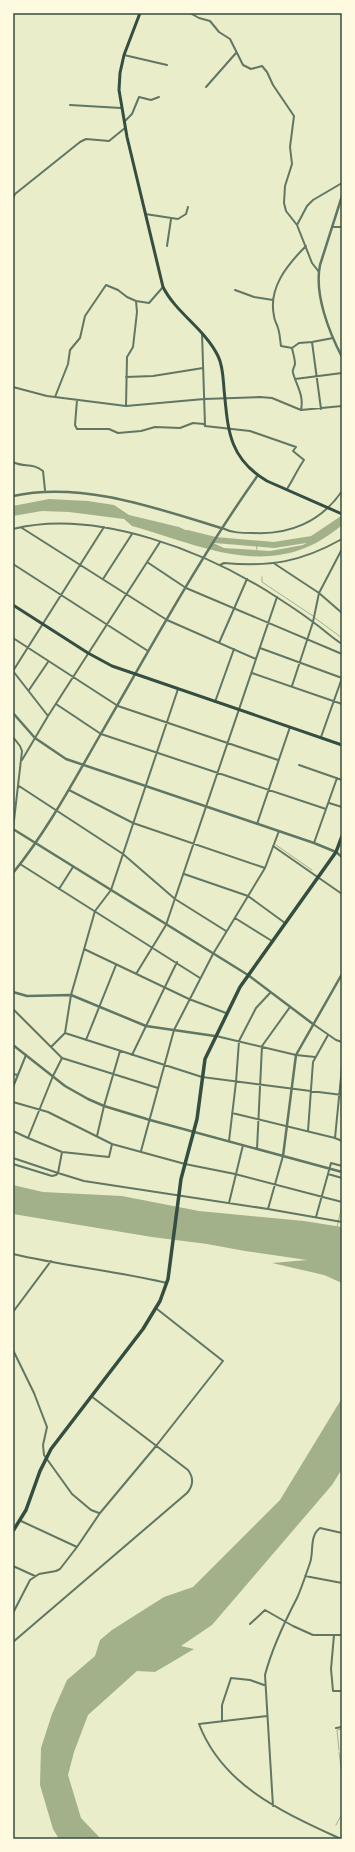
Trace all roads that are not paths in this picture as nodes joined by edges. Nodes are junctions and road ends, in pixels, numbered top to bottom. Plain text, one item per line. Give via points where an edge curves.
1 (140, 13) edge
2 (190, 13) edge
3 (236, 53) junction
4 (124, 55) junction
5 (167, 65) dead end
6 (206, 87) dead end
7 (159, 97) dead end
8 (70, 105) dead end
9 (121, 108) junction
10 (124, 122) junction
11 (125, 128) junction
12 (342, 183) edge
13 (342, 196) edge
14 (13, 199) edge
15 (188, 207) dead end
16 (145, 214) junction
17 (171, 219) junction
18 (297, 225) junction
19 (332, 227) junction
20 (342, 227) edge
21 (167, 246) dead end
22 (306, 246) junction
23 (318, 272) junction
24 (163, 286) junction
25 (235, 290) dead end
26 (273, 300) junction
27 (136, 301) junction
28 (202, 333) junction
29 (333, 338) junction
30 (312, 342) junction
31 (292, 348) junction
32 (342, 357) edge
33 (203, 368) junction
34 (342, 373) edge
35 (317, 376) junction
36 (126, 377) junction
37 (295, 379) junction
38 (13, 387) edge
39 (55, 397) junction
40 (225, 398) junction
41 (204, 399) junction
42 (77, 400) junction
43 (126, 406) junction
44 (342, 406) edge
45 (321, 409) junction
46 (301, 410) junction
47 (205, 426) junction
48 (228, 428) junction
49 (13, 462) edge
50 (258, 475) junction
51 (45, 490) junction
52 (286, 490) junction
53 (342, 491) edge
54 (13, 496) edge
55 (342, 514) edge
56 (22, 527) junction
57 (104, 528) junction
58 (220, 529) junction
59 (13, 530) edge
60 (132, 534) junction
61 (342, 539) edge
62 (160, 542) junction
63 (342, 549) edge
64 (204, 556) junction
65 (147, 562) junction
66 (13, 564) edge
67 (274, 564) junction
68 (80, 565) junction
69 (220, 565) junction
70 (247, 579) junction
71 (103, 580) junction
72 (186, 588) junction
73 (319, 593) junction
74 (126, 594) junction
75 (61, 595) junction
76 (277, 597) junction
77 (13, 605) edge
78 (235, 609) junction
79 (342, 613) edge
80 (167, 620) junction
81 (313, 621) junction
82 (268, 623) junction
83 (42, 624) junction
84 (107, 624) junction
85 (13, 638) edge
86 (307, 640) junction
87 (219, 643) junction
88 (342, 644) edge
89 (27, 647) junction
90 (260, 648) junction
91 (234, 649) junction
92 (149, 651) junction
93 (88, 653) junction
94 (342, 654) edge
95 (256, 659) junction
96 (48, 661) junction
97 (300, 662) junction
98 (252, 673) junction
99 (136, 675) junction
100 (73, 677) junction
101 (342, 677) edge
102 (292, 686) junction
103 (178, 689) junction
104 (29, 690) junction
105 (334, 701) junction
106 (215, 702) junction
107 (56, 704) junction
108 (342, 704) edge
109 (118, 706) junction
110 (239, 710) junction
111 (13, 713) edge
112 (48, 716) junction
113 (167, 722) junction
114 (290, 727) junction
115 (101, 734) junction
116 (321, 737) junction
117 (13, 738) edge
118 (35, 738) junction
119 (228, 742) junction
120 (342, 745) edge
121 (157, 753) junction
122 (22, 760) junction
123 (278, 760) junction
124 (83, 765) junction
125 (299, 765) dead end
126 (218, 773) junction
127 (337, 778) junction
128 (342, 780) edge
129 (19, 786) junction
130 (146, 786) junction
131 (69, 790) junction
132 (268, 790) junction
133 (328, 803) junction
134 (206, 807) junction
135 (342, 807) edge
136 (326, 809) junction
137 (56, 811) junction
138 (133, 823) junction
139 (257, 824) junction
140 (13, 829) edge
141 (279, 831) junction
142 (342, 836) edge
143 (35, 843) junction
144 (314, 843) junction
145 (193, 844) junction
146 (273, 846) junction
147 (336, 852) junction
148 (123, 854) junction
149 (342, 857) edge
150 (20, 864) junction
151 (72, 867) junction
152 (265, 868) junction
153 (13, 873) edge
154 (184, 874) junction
155 (318, 877) junction
156 (59, 889) junction
157 (111, 890) junction
158 (342, 894) edge
159 (248, 896) junction
160 (175, 899) junction
161 (96, 912) junction
162 (235, 918) junction
163 (284, 923) junction
164 (166, 925) junction
165 (226, 931) junction
166 (272, 941) junction
167 (153, 947) junction
168 (84, 949) junction
169 (213, 954) junction
170 (177, 962) junction
171 (116, 964) junction
172 (136, 974) junction
173 (342, 974) edge
174 (248, 975) junction
175 (200, 978) junction
176 (164, 988) junction
177 (13, 992) edge
178 (270, 993) junction
179 (71, 995) junction
180 (189, 999) junction
181 (99, 1007) junction
182 (290, 1007) junction
183 (13, 1009) edge
184 (226, 1013) junction
185 (313, 1024) junction
186 (146, 1026) junction
187 (174, 1030) junction
188 (65, 1033) junction
189 (328, 1035) junction
190 (215, 1036) junction
191 (86, 1040) junction
192 (239, 1041) junction
193 (342, 1042) edge
194 (13, 1045) edge
195 (262, 1046) junction
196 (51, 1047) junction
197 (120, 1051) junction
198 (26, 1055) junction
199 (132, 1055) junction
200 (296, 1055) junction
201 (315, 1057) junction
202 (62, 1058) junction
203 (165, 1065) junction
204 (342, 1067) edge
205 (13, 1074) edge
206 (113, 1074) junction
207 (18, 1075) junction
208 (53, 1076) junction
209 (202, 1077) junction
210 (236, 1082) junction
211 (260, 1085) junction
212 (13, 1087) edge
213 (158, 1088) junction
214 (291, 1088) junction
215 (311, 1091) junction
216 (341, 1095) edge
217 (13, 1102) edge
218 (104, 1106) junction
219 (40, 1109) junction
220 (232, 1113) junction
221 (258, 1119) junction
222 (150, 1120) junction
223 (337, 1120) junction
224 (342, 1122) edge
225 (287, 1126) junction
226 (13, 1131) edge
227 (308, 1131) junction
228 (194, 1132) junction
229 (97, 1136) junction
230 (28, 1138) junction
231 (335, 1138) junction
232 (229, 1141) junction
233 (342, 1141) edge
234 (112, 1144) junction
235 (243, 1145) junction
236 (257, 1149) junction
237 (62, 1152) junction
238 (141, 1152) junction
239 (283, 1156) junction
240 (13, 1158) edge
241 (13, 1164) edge
242 (185, 1164) junction
243 (342, 1166) edge
244 (329, 1168) junction
245 (342, 1172) edge
246 (58, 1173) junction
247 (235, 1174) junction
248 (328, 1174) junction
249 (342, 1178) edge
250 (275, 1184) junction
251 (178, 1196) junction
252 (321, 1196) junction
253 (341, 1202) edge
254 (229, 1203) junction
255 (268, 1208) junction
256 (316, 1217) junction
257 (342, 1222) edge
258 (13, 1254) edge
259 (51, 1261) junction
260 (167, 1281) junction
261 (156, 1309) junction
262 (13, 1312) edge
263 (13, 1350) edge
264 (91, 1396) junction
265 (156, 1446) junction
266 (46, 1457) junction
267 (100, 1513) junction
268 (20, 1521) junction
269 (13, 1531) edge
270 (342, 1533) edge
271 (77, 1547) junction
272 (13, 1566) edge
273 (35, 1576) junction
274 (305, 1576) junction
275 (342, 1583) edge
276 (13, 1613) edge
277 (285, 1621) junction
278 (250, 1624) dead end
279 (334, 1635) junction
280 (342, 1635) edge
281 (13, 1642) edge
282 (264, 1685) junction
283 (342, 1691) edge
284 (267, 1716) junction
285 (222, 1721) junction
286 (342, 1727) edge
287 (336, 1728) dead end
288 (273, 1806) junction
289 (341, 1839) edge

1 - 4 main road
2 - 3 street via 210,21 219,32 230,39
3 - 6 street
3 - 18 street via 243,65 251,69 262,66 294,116 290,147 292,164 285,186 284,203 286,211
4 - 5 street
4 - 9 main road via 120,81
7 - 10 street via 151,100 139,97 132,114
8 - 9 street
9 - 10 main road
10 - 11 main road
11 - 14 street via 109,141 86,139 80,142 15,194
11 - 16 main road
12 - 18 street via 313,200
13 - 19 street
15 - 17 street via 186,214 178,219
16 - 17 street
16 - 24 main road
17 - 21 street
18 - 22 street
19 - 20 street
19 - 23 street
22 - 23 street
22 - 26 street via 284,270
23 - 29 street via 322,301
24 - 27 street via 149,303
24 - 28 main road via 176,306
25 - 26 street
26 - 31 street via 281,346
27 - 36 street via 133,347 127,357
27 - 39 street via 106,285 85,316 80,338 70,350 68,364
28 - 33 street
28 - 40 main road via 219,357
29 - 30 street
29 - 32 street
30 - 31 street via 299,343
30 - 35 street
31 - 37 street via 295,364 292,371
33 - 36 street via 153,376
33 - 41 street
34 - 35 street
35 - 37 street
35 - 45 street
36 - 43 street
37 - 46 street via 303,401
38 - 39 street
39 - 42 street
40 - 41 street
40 - 46 street via 272,398
40 - 48 main road
41 - 43 street
41 - 47 street
42 - 43 street
42 - 47 street via 77,429 109,429 118,433 155,427 180,428 193,423
44 - 45 street
45 - 46 street
47 - 48 street
48 - 50 main road via 239,454
48 - 52 street via 263,434 296,447 293,452 304,460
49 - 51 street via 18,465 36,465 43,471
50 - 52 main road
50 - 58 street
51 - 54 street
51 - 58 street via 99,496 167,512
52 - 55 main road
53 - 58 street via 317,517 290,530 259,534
56 - 57 street via 70,523
56 - 59 street
56 - 68 street
57 - 60 street
57 - 68 street
58 - 64 street
60 - 62 street
60 - 71 street
61 - 67 street via 302,558
62 - 64 street
62 - 65 street
63 - 73 street
64 - 69 street
64 - 72 street
65 - 72 street
65 - 74 street
66 - 75 street
67 - 69 street
67 - 73 street
68 - 71 street
68 - 75 street
69 - 70 street
70 - 76 street
70 - 78 street
71 - 74 street
72 - 78 street
72 - 80 street
73 - 79 street
73 - 81 street
74 - 80 street
74 - 84 street
75 - 83 street
75 - 84 street
76 - 81 street
76 - 82 street
77 - 83 main road
78 - 82 street
78 - 87 street
80 - 87 street
80 - 92 street
81 - 86 street
81 - 88 street
82 - 86 street
82 - 90 street
83 - 89 street
83 - 93 main road
84 - 92 street
84 - 93 street
85 - 89 street
86 - 94 street
86 - 97 street
87 - 91 street
89 - 96 street
89 - 104 street via 13,671
90 - 95 street
90 - 97 street
91 - 95 street
91 - 106 street
92 - 99 street
93 - 99 main road
93 - 100 street
95 - 98 street
96 - 100 street
96 - 104 street
97 - 101 street
97 - 102 street
98 - 102 street
98 - 110 street
99 - 103 main road
99 - 109 street
100 - 107 street
100 - 109 street
101 - 105 street
102 - 105 street
103 - 106 main road
103 - 113 street
104 - 112 street
105 - 108 street
105 - 116 street
106 - 110 main road
107 - 112 street
107 - 115 street
109 - 113 street
109 - 115 street
110 - 114 main road
110 - 119 street
111 - 118 street
112 - 118 street
113 - 119 street
113 - 121 street
114 - 116 main road
114 - 123 street
115 - 121 street
115 - 124 street
116 - 120 main road
117 - 122 street via 20,746
118 - 122 street
118 - 124 street via 54,752
119 - 123 street
119 - 126 street
121 - 126 street
121 - 130 street
122 - 129 street
123 - 132 street
124 - 130 street
124 - 131 street
125 - 127 street
126 - 132 street
126 - 134 street
127 - 128 street
127 - 133 street
129 - 137 street
129 - 140 street
130 - 134 street
130 - 138 street
131 - 137 street
131 - 138 street
132 - 136 street
132 - 139 street
133 - 135 street
133 - 136 street
134 - 139 street
134 - 145 street
136 - 144 street
137 - 143 street
137 - 148 street
138 - 145 street
138 - 148 street
139 - 141 street
140 - 143 street
141 - 144 street
141 - 146 street
142 - 147 highway
143 - 150 street
143 - 151 street
144 - 147 street
145 - 152 street
145 - 154 street
146 - 152 street
146 - 155 street
147 - 149 street
147 - 155 highway
148 - 157 street
148 - 160 street
150 - 153 street
150 - 156 street
151 - 156 street
151 - 157 street
152 - 159 street
154 - 159 street
154 - 160 street
155 - 158 street
155 - 163 highway
156 - 161 street
157 - 161 street
157 - 164 street
159 - 162 street
159 - 163 street
160 - 164 street
160 - 165 street
161 - 167 street
161 - 168 street
162 - 165 street
162 - 166 street
163 - 166 highway
164 - 167 street
164 - 169 street
165 - 169 street
166 - 174 highway
167 - 170 street
167 - 172 street
168 - 171 street
168 - 179 street
169 - 174 street
169 - 175 street
170 - 175 street
170 - 176 street
171 - 172 street
171 - 181 street
172 - 176 street
173 - 185 street
174 - 178 street
174 - 184 highway
175 - 180 street
176 - 180 street
176 - 186 street
177 - 179 street via 27,996
178 - 182 street
178 - 192 street via 256,1008
179 - 181 street
179 - 188 street
180 - 184 street
180 - 187 street
181 - 186 street
181 - 191 street
182 - 185 street
182 - 195 street
183 - 196 street
184 - 190 highway
185 - 189 street
185 - 200 street
186 - 187 street
186 - 199 street
187 - 190 street
187 - 203 street
188 - 191 street
188 - 196 street
189 - 193 street
189 - 201 street
190 - 192 street
190 - 209 highway via 205,1059
191 - 197 street
192 - 195 street
192 - 210 street
194 - 198 street
195 - 200 street
195 - 211 street
196 - 202 street
197 - 199 street
197 - 206 street
198 - 207 street
198 - 208 street
199 - 203 street
200 - 201 street
200 - 214 street
201 - 215 street
202 - 206 street
202 - 208 street
203 - 209 street
203 - 213 street
204 - 216 street
205 - 207 street
206 - 213 street
206 - 218 street
207 - 212 street
208 - 218 street via 75,1092
208 - 219 street
209 - 210 street
209 - 228 highway
210 - 211 street
210 - 220 street
211 - 214 street
211 - 221 street
213 - 222 street
214 - 215 street
214 - 225 street
215 - 216 street
215 - 227 street
216 - 223 street
217 - 219 street
218 - 222 street
218 - 229 street
219 - 229 street
219 - 230 street
220 - 221 street
220 - 232 street
221 - 225 street
221 - 236 street
222 - 228 street
222 - 238 street
223 - 224 street
223 - 231 street
225 - 227 street
225 - 239 street
226 - 230 street
227 - 231 street
228 - 232 street
228 - 242 highway
229 - 234 street
230 - 237 street
231 - 233 street
232 - 235 street
234 - 237 street via 109,1158
234 - 238 street
235 - 236 street
235 - 247 street
236 - 239 street
237 - 246 street
238 - 242 street
239 - 244 street
239 - 250 street
240 - 246 street
241 - 246 street via 52,1176
242 - 247 street
242 - 251 highway
243 - 244 street via 330,1163
244 - 245 street
244 - 248 street
246 - 251 street via 84,1181
247 - 250 street
247 - 254 street
248 - 249 street
248 - 252 street
250 - 252 street
250 - 255 street
251 - 254 street
251 - 260 highway
252 - 253 street
252 - 256 street
254 - 255 street
255 - 256 street
256 - 257 street
258 - 259 street
259 - 260 street
259 - 262 street
260 - 261 highway
261 - 264 highway
261 - 265 street via 223,1362
263 - 266 street via 44,1416 47,1431 42,1445
264 - 265 street
264 - 266 highway
265 - 267 street
265 - 281 street via 190,1472 190,1490
266 - 267 street via 72,1494 91,1510
266 - 268 highway
267 - 271 street
268 - 269 highway
268 - 271 street
270 - 274 street via 320,1528 317,1530 311,1561
271 - 273 street via 58,1570
272 - 273 street
273 - 276 street via 30,1580
274 - 275 street
274 - 277 street
277 - 278 street via 265,1610
277 - 279 street via 313,1635
277 - 282 street via 270,1659
279 - 280 street
279 - 283 street via 331,1669 333,1691
282 - 284 street via 267,1688
282 - 285 street via 231,1678 222,1705
284 - 285 street
284 - 288 street
285 - 288 street via 199,1724 209,1746 231,1774
286 - 287 street
288 - 289 street

